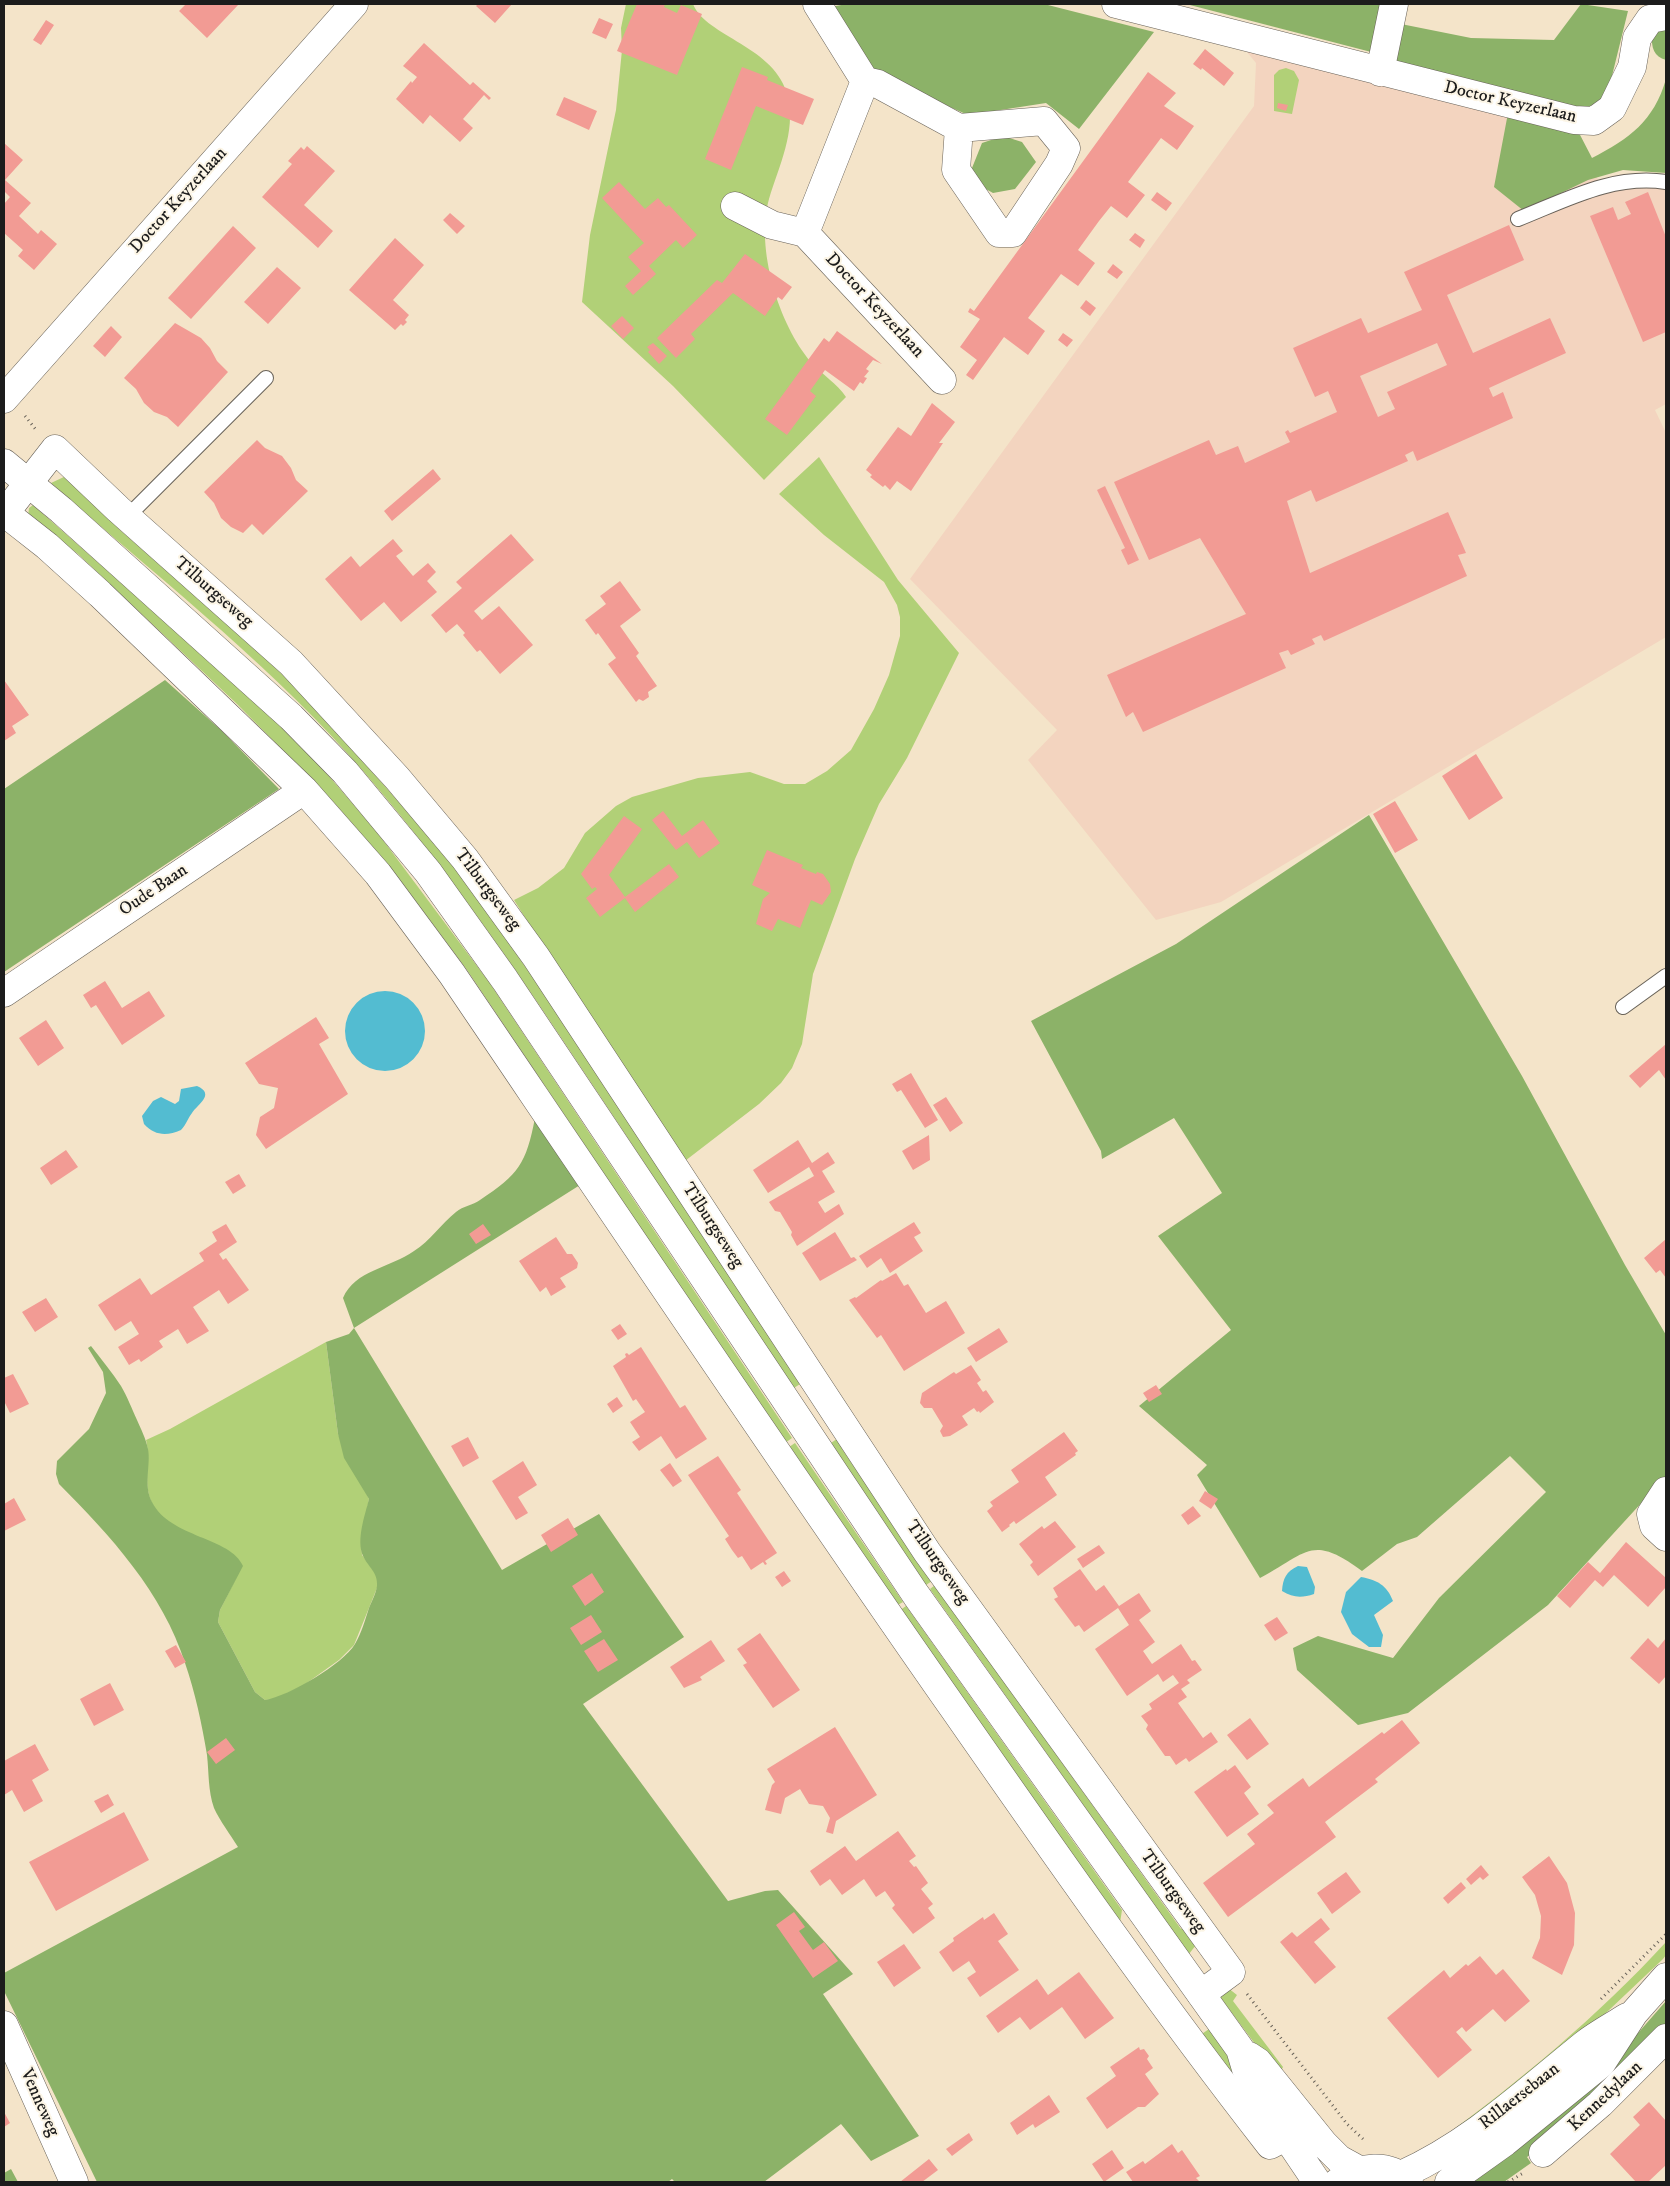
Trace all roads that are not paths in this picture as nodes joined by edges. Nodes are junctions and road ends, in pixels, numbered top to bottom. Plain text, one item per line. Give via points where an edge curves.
1 (354, 4) edge
2 (817, 4) edge
3 (1116, 4) edge
4 (1394, 4) edge
5 (1666, 16) edge
6 (1380, 72) junction
7 (865, 81) junction
8 (960, 128) junction
9 (1666, 182) edge
10 (735, 206) dead end
11 (1518, 219) dead end
12 (805, 233) junction
13 (266, 378) dead end
14 (942, 380) dead end
15 (5, 397) edge
16 (4, 463) edge
17 (27, 482) junction
18 (5, 513) edge
19 (127, 517) junction
20 (304, 790) junction
21 (1666, 976) edge
22 (4, 993) edge
23 (1623, 1007) dead end
24 (1666, 1491) edge
25 (1666, 1538) edge
26 (1666, 1978) edge
27 (1201, 1994) junction
28 (1634, 2013) junction
29 (4, 2025) edge
30 (1666, 2038) edge
31 (1240, 2049) junction
32 (1278, 2141) junction
33 (1543, 2153) dead end
34 (1348, 2176) edge
35 (1405, 2179) edge
36 (74, 2182) edge
37 (1317, 2182) edge
38 (1449, 2182) edge

1 - 15 street, Doctor Keyzerlaan
2 - 7 street
3 - 6 street, Doctor Keyzerlaan
4 - 6 street
5 - 6 street, Doctor Keyzerlaan via 1650,19 1637,38 1632,67 1612,108 1594,121 1574,120
7 - 8 street via 878,84
7 - 12 street
8 - 8 street via 1044,121 1066,148 1060,164 1013,233 999,233 956,170
9 - 11 lane via 1627,180 1603,186
10 - 12 street via 772,225
12 - 14 street, Doctor Keyzerlaan
13 - 19 lane
16 - 17 street, Tilburgseweg
17 - 18 street
17 - 19 street, Tilburgseweg via 55,449
17 - 27 street, Tilburgseweg via 291,717 345,772 418,861 505,980 916,1595
18 - 20 street, Tilburgseweg via 100,594
19 - 27 street, Tilburgseweg via 263,636 318,689 397,778 497,900 928,1552 1231,1972
20 - 22 street, Oude Baan
20 - 32 street, Tilburgseweg via 378,874 424,934 878,1602 1207,2064
21 - 23 lane
24 - 25 street via 1651,1514 1654,1526
26 - 28 street, Rillaersebaan
27 - 31 street, Tilburgseweg
28 - 35 street, Rillaersebaan via 1586,2043 1513,2104
28 - 38 street, Rillaersebaan via 1601,2064 1505,2142
29 - 36 street, Venneweg
30 - 33 street, Kennedylaan via 1600,2104
31 - 32 street, Tilburgseweg
31 - 34 street, Tilburgseweg via 1258,2062 1339,2158
32 - 37 street, Tilburgseweg via 1304,2160
34 - 35 street via 1369,2168 1384,2168

